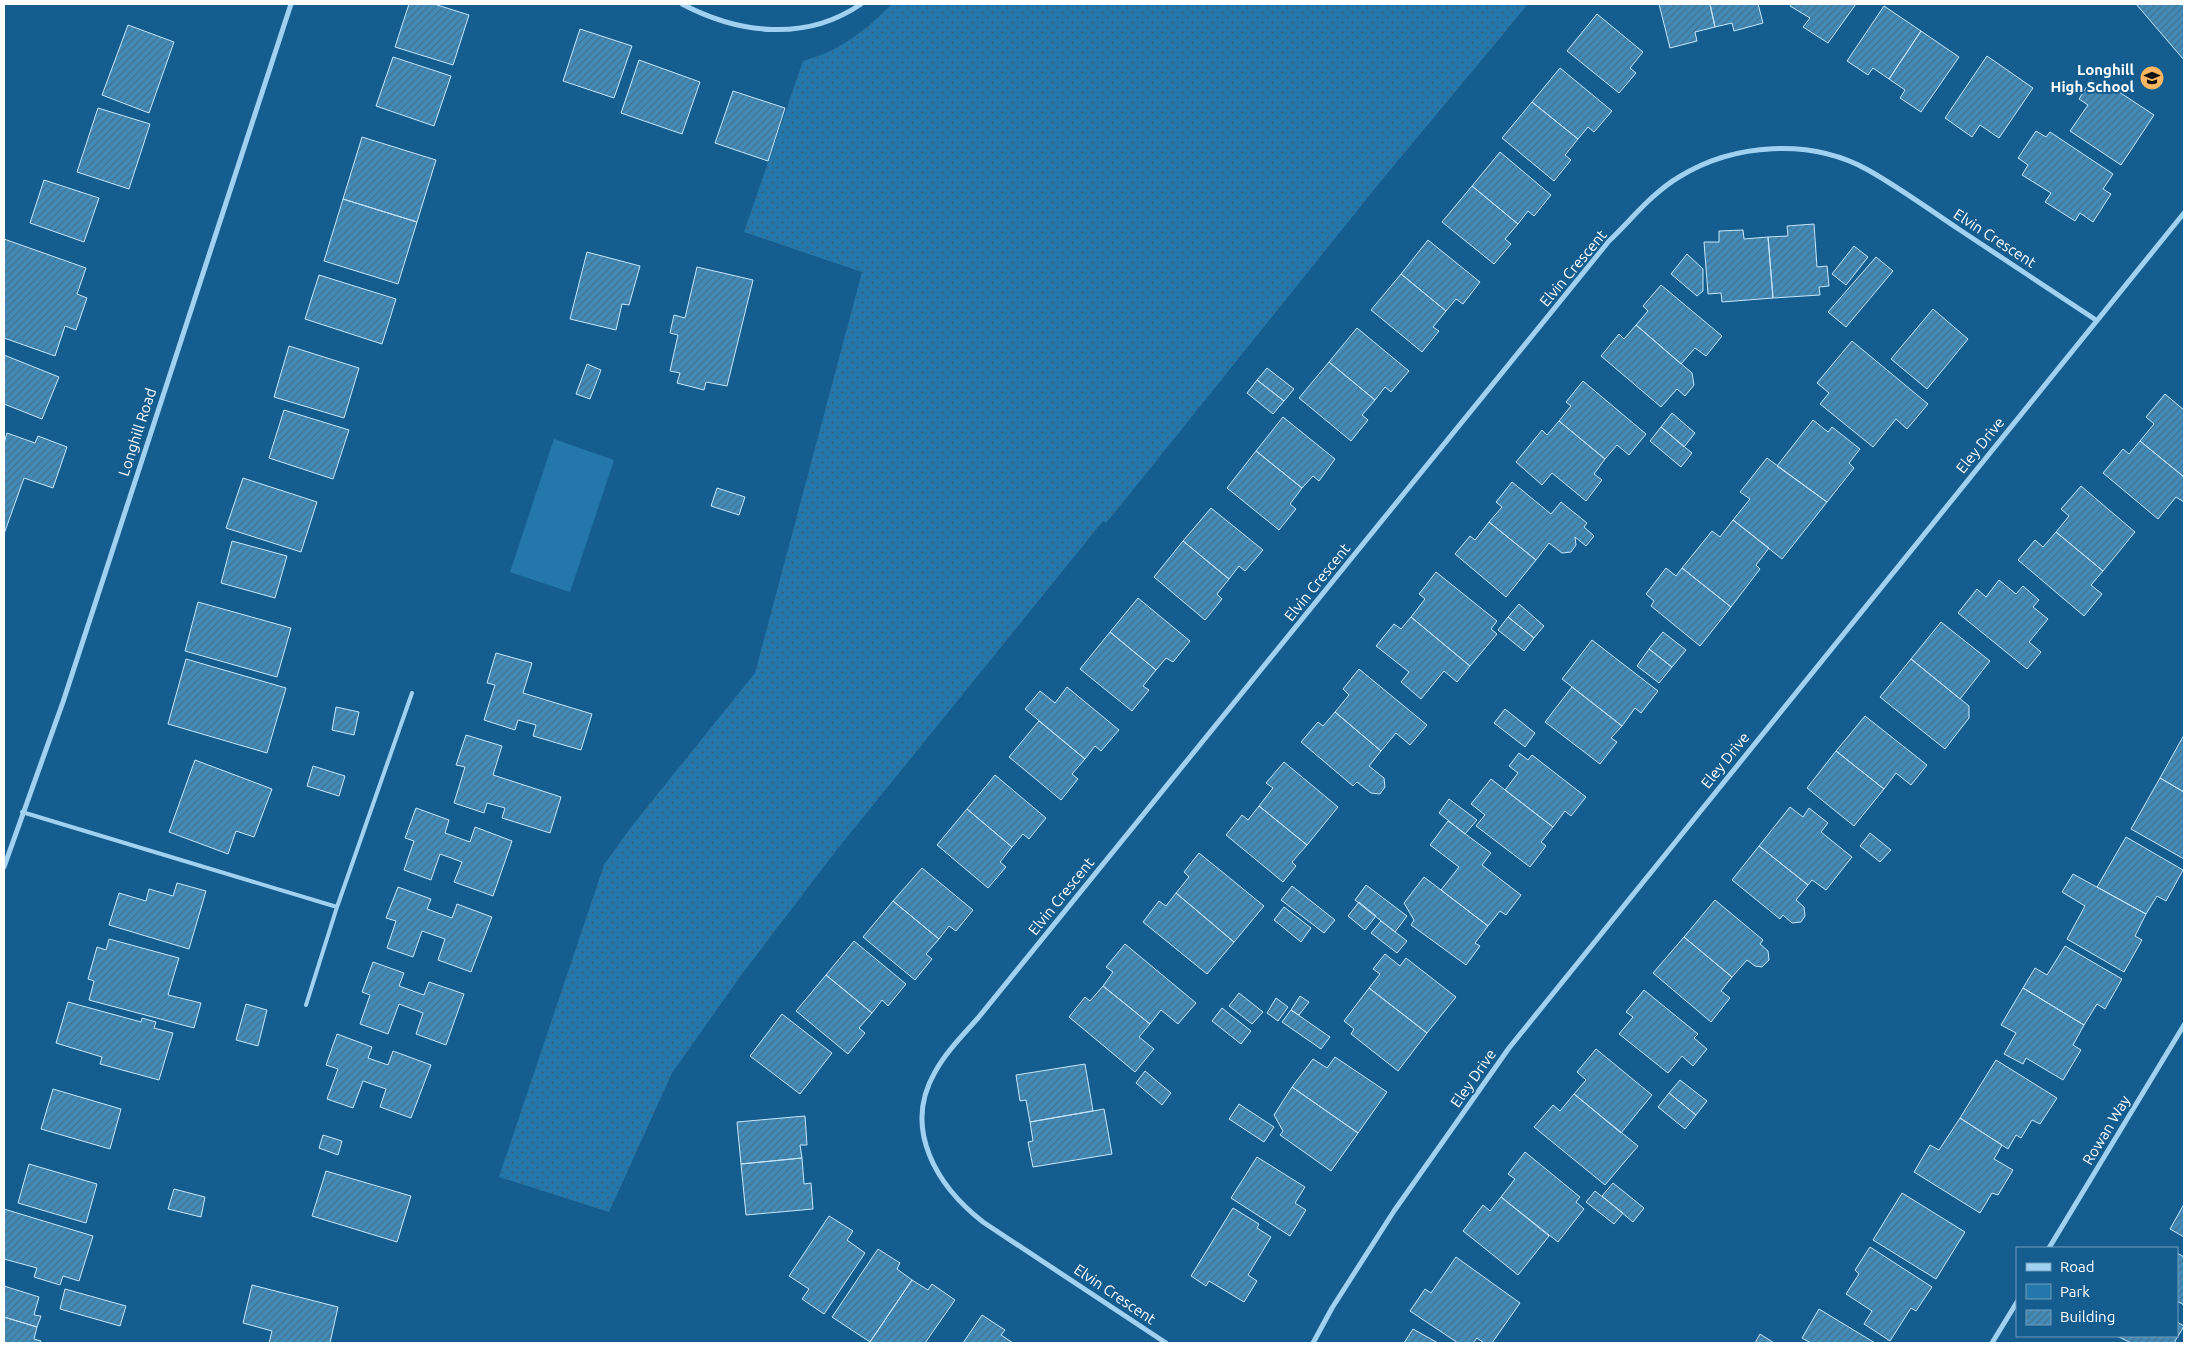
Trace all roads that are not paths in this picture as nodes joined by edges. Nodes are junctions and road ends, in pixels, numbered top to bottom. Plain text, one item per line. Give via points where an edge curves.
1 (291, 4) edge
2 (682, 4) edge
3 (861, 4) edge
4 (2184, 212) edge
5 (2096, 320) junction
6 (412, 693) dead end
7 (22, 812) junction
8 (4, 867) edge
9 (337, 907) junction
10 (306, 1005) dead end
11 (2184, 1025) edge
12 (2050, 1247) edge
13 (2016, 1304) edge
14 (1166, 1343) edge
15 (1312, 1343) edge
16 (1992, 1343) edge

1 - 7 street, Longhill Road via 66,693
2 - 3 street via 705,15 758,30 787,31 836,18
4 - 5 street, Eley Drive
5 - 14 street, Elvin Crescent via 1867,170 1823,153 1781,148 1735,154 1711,162 1664,187 1609,241 951,1048 928,1088 923,1113 926,1146 936,1171 967,1210
5 - 15 street, Eley Drive via 1509,1048 1394,1211
6 - 9 lane
7 - 8 street, Longhill Road
7 - 9 lane
9 - 10 lane
11 - 12 street, Rowan Way
13 - 16 street

